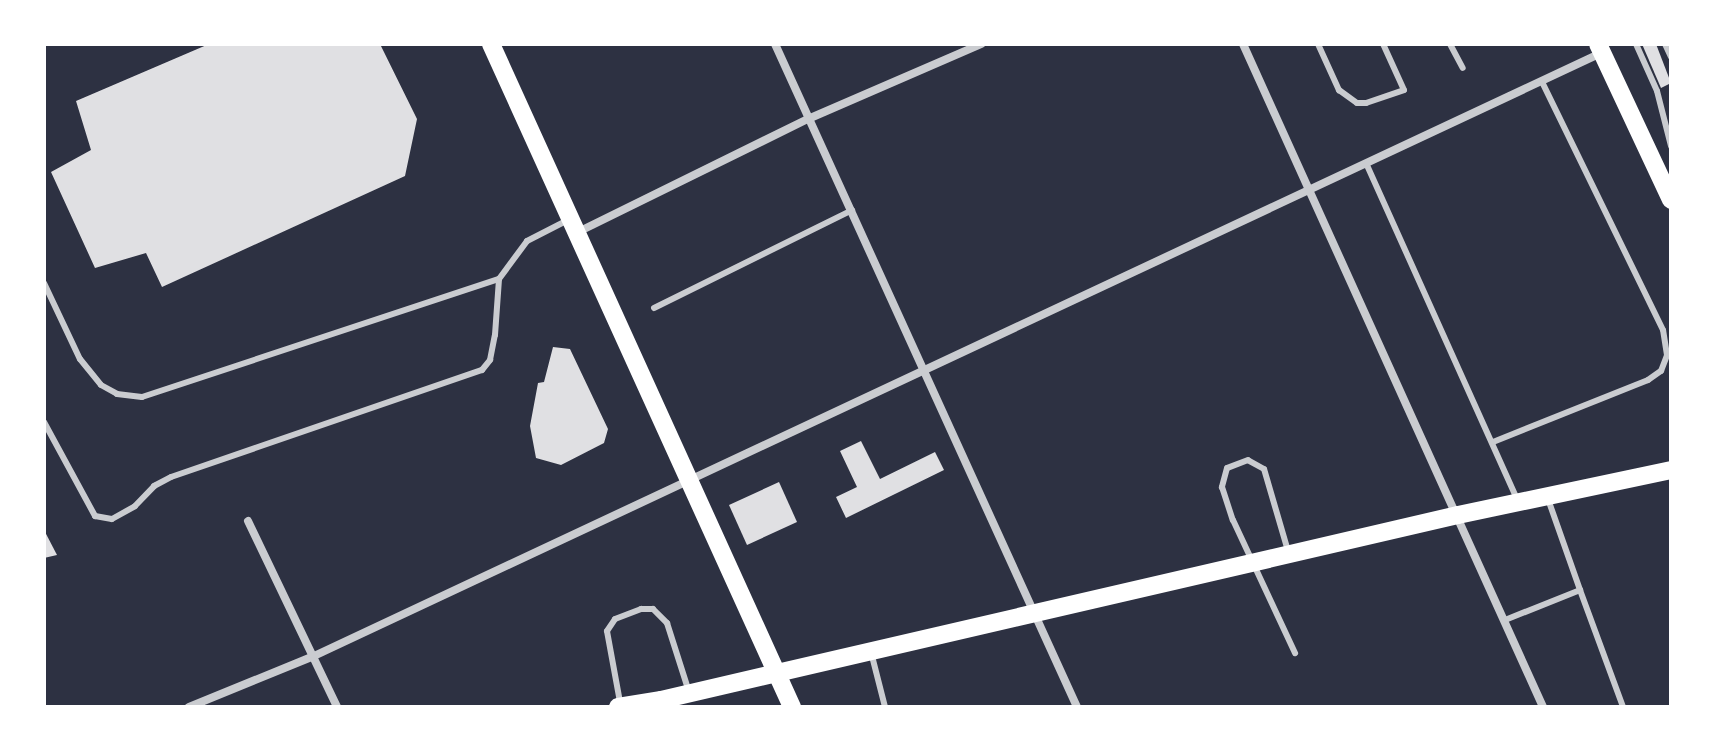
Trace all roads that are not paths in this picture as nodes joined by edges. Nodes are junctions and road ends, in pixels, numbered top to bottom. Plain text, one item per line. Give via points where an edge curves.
1 (491, 44) edge
2 (775, 44) edge
3 (981, 44) edge
4 (1243, 44) edge
5 (1318, 44) edge
6 (1383, 44) edge
7 (1450, 44) edge
8 (1636, 44) edge
9 (1665, 44) edge
10 (1600, 48) edge
11 (1671, 57) edge
12 (1463, 68) dead end
13 (1542, 82) junction
14 (808, 119) junction
15 (1671, 146) edge
16 (1366, 163) junction
17 (1310, 190) junction
18 (1671, 200) edge
19 (852, 210) junction
20 (574, 225) junction
21 (499, 279) junction
22 (44, 283) edge
23 (654, 308) dead end
24 (926, 369) junction
25 (44, 422) edge
26 (1493, 442) junction
27 (1671, 470) edge
28 (690, 480) junction
29 (1547, 497) junction
30 (1519, 502) junction
31 (1458, 515) junction
32 (248, 521) dead end
33 (1289, 555) junction
34 (1252, 564) junction
35 (1580, 590) junction
36 (1037, 615) junction
37 (1505, 620) junction
38 (871, 652) junction
39 (1295, 653) dead end
40 (314, 656) junction
41 (775, 672) junction
42 (689, 693) junction
43 (662, 704) edge
44 (189, 707) edge
45 (337, 707) edge
46 (619, 707) edge
47 (792, 707) edge
48 (885, 707) edge
49 (1077, 707) edge
50 (1543, 707) edge
51 (1623, 707) edge

1 - 20 main road
2 - 14 street
3 - 14 street
4 - 17 street
5 - 6 lane via 1339,90 1366,103 1404,90
7 - 12 lane
8 - 15 lane via 1657,91
9 - 11 lane
10 - 13 street
10 - 18 main road
13 - 16 street
13 - 26 lane via 1663,330 1667,355 1661,371 1648,380
14 - 19 street
14 - 20 street
16 - 17 street
16 - 26 lane
17 - 24 street
17 - 31 street
19 - 23 lane
19 - 24 street
20 - 21 lane via 527,241
20 - 28 main road
21 - 22 lane via 142,397 117,394 101,385 80,359
21 - 25 lane via 495,335 490,360 482,370 171,477 112,519 95,516
24 - 28 street
24 - 36 street
26 - 30 lane
27 - 29 main road
28 - 40 street
28 - 41 main road
29 - 30 main road
29 - 35 lane
30 - 31 main road
31 - 33 main road
31 - 37 street
32 - 40 street
33 - 34 main road
33 - 34 lane via 1264,469 1255,461 1241,460 1227,468 1222,487
34 - 36 main road
34 - 39 lane
35 - 37 lane
35 - 51 lane
36 - 38 main road
36 - 49 street
37 - 50 street
38 - 41 main road
38 - 48 lane
40 - 44 street
40 - 45 street
41 - 42 main road
41 - 47 main road
42 - 43 main road
42 - 46 lane via 667,623 653,609 641,609 615,619 607,631
43 - 46 main road

